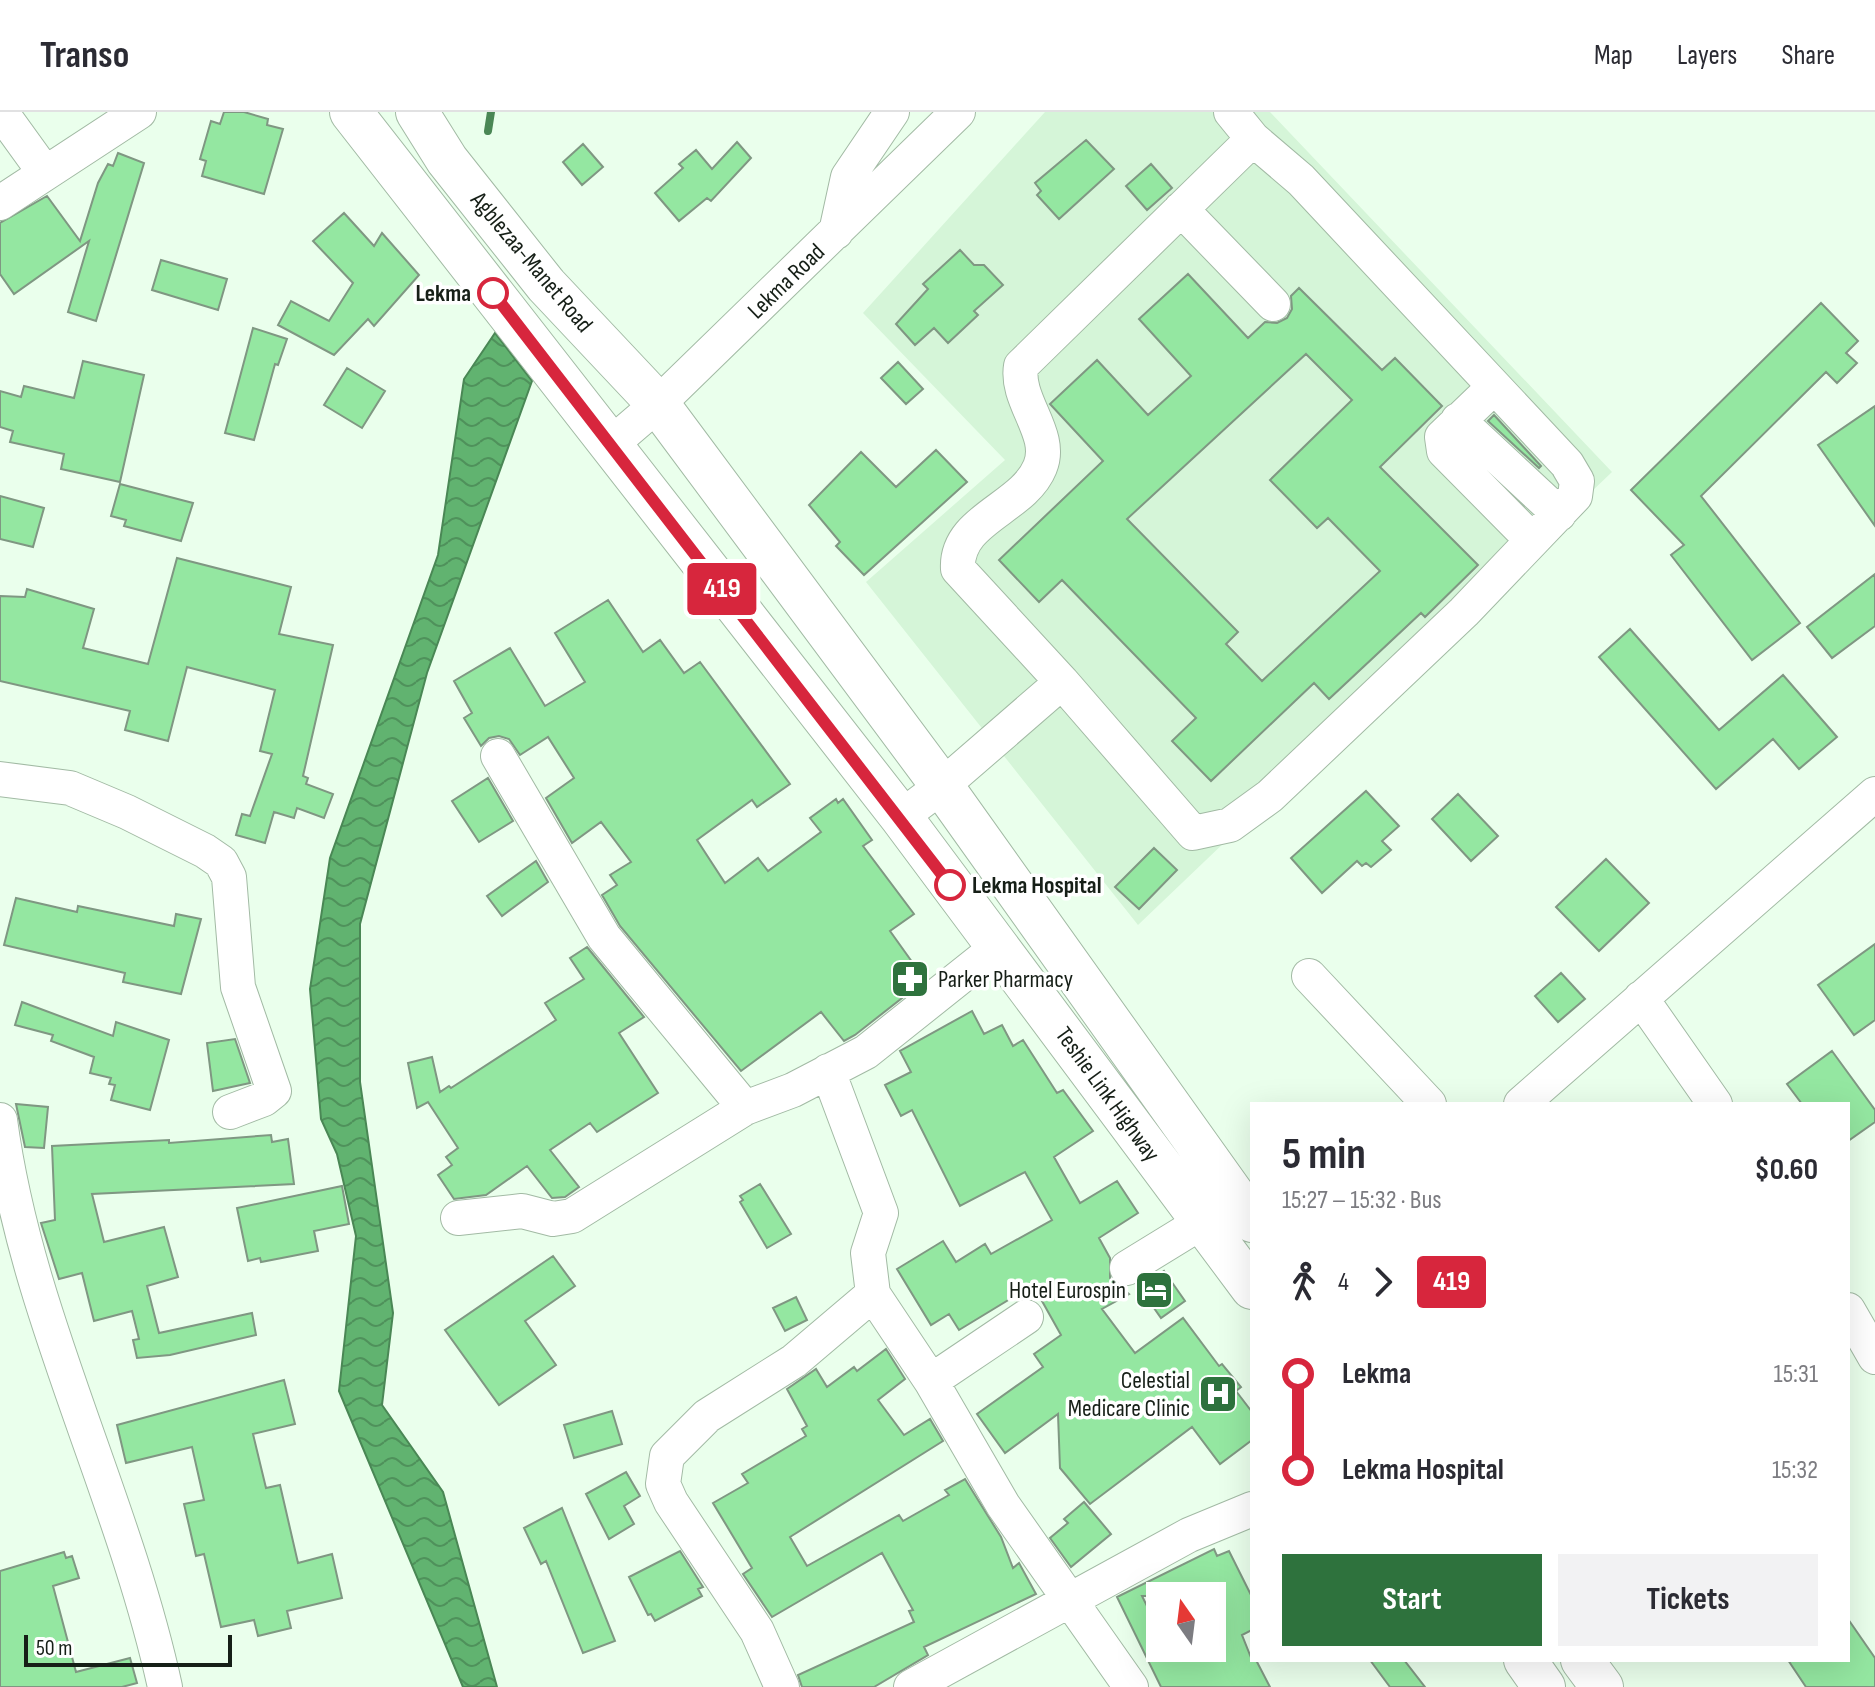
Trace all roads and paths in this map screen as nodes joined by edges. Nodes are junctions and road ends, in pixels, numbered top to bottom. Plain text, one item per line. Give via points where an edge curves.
1 (1, 112) edge
2 (139, 112) edge
3 (351, 112) edge
4 (417, 112) edge
5 (892, 112) edge
6 (958, 112) edge
7 (1231, 112) edge
8 (1253, 139) junction
9 (45, 173) junction
10 (0, 203) edge
11 (1181, 209) junction
12 (836, 232) junction
13 (1273, 304) dead end
14 (1493, 388) junction
15 (658, 404) junction
16 (1458, 420) junction
17 (609, 446) junction
18 (1559, 514) junction
19 (1532, 540) junction
20 (1062, 682) junction
21 (498, 756) dead end
22 (0, 779) edge
23 (942, 786) junction
24 (1875, 794) edge
25 (901, 817) junction
26 (999, 946) junction
27 (1309, 976) dead end
28 (1641, 998) junction
29 (828, 1071) junction
30 (1427, 1102) edge
31 (1523, 1102) edge
32 (1714, 1102) edge
33 (745, 1108) junction
34 (230, 1112) dead end
35 (0, 1120) edge
36 (458, 1218) dead end
37 (1250, 1218) edge
38 (1202, 1222) junction
39 (1127, 1268) dead end
40 (1250, 1285) edge
41 (873, 1294) junction
42 (1850, 1313) edge
43 (1026, 1317) dead end
44 (1875, 1357) edge
45 (931, 1381) junction
46 (1250, 1510) edge
47 (1069, 1603) junction
48 (1526, 1662) edge
49 (1583, 1662) edge
50 (1117, 1683) edge
51 (165, 1687) edge
52 (782, 1687) edge
53 (911, 1687) edge
54 (1544, 1687) edge
55 (1602, 1687) edge

1 - 9 street
2 - 9 street
3 - 17 main road, Agblezaa-Manet Road
4 - 15 main road, Agblezaa-Manet Road via 447,160 546,285
5 - 12 street via 848,177
6 - 12 street, Lekma Road
7 - 8 street
8 - 11 street
8 - 14 street via 1301,180
9 - 10 street
11 - 13 street
11 - 20 street via 1021,366 1019,379 1043,453 1040,467 964,540 957,554 958,569
12 - 15 street, Lekma Road
14 - 16 street
14 - 18 street via 1577,481 1575,496
15 - 17 street, Lekma Road
15 - 23 main road, Teshie Link Highway
16 - 18 street
16 - 19 street via 1442,437 1444,451
17 - 25 main road, Teshie Link Highway
18 - 19 street
19 - 20 street via 1270,796 1213,831 1193,833
20 - 23 street
21 - 33 street via 604,937
22 - 34 street via 70,788 164,828 221,862 229,877 238,987 274,1091
23 - 25 street
23 - 37 main road, Teshie Link Highway
24 - 28 street
25 - 26 main road, Teshie Link Highway
26 - 29 street via 866,1052
26 - 38 main road, Teshie Link Highway
27 - 30 street
28 - 31 street
28 - 32 street
29 - 33 street
29 - 41 street via 881,1213 868,1253
33 - 36 street via 572,1216 553,1219 522,1211
35 - 51 street via 32,1269 149,1614
38 - 39 street
38 - 40 main road, Teshie Link Highway
41 - 45 street
41 - 52 street via 794,1361 707,1416 667,1456 663,1484 671,1502 757,1631
42 - 44 street
43 - 45 street
45 - 47 street via 1003,1505
46 - 47 street via 1189,1535
47 - 50 street
47 - 53 street
48 - 54 main road
49 - 55 main road

